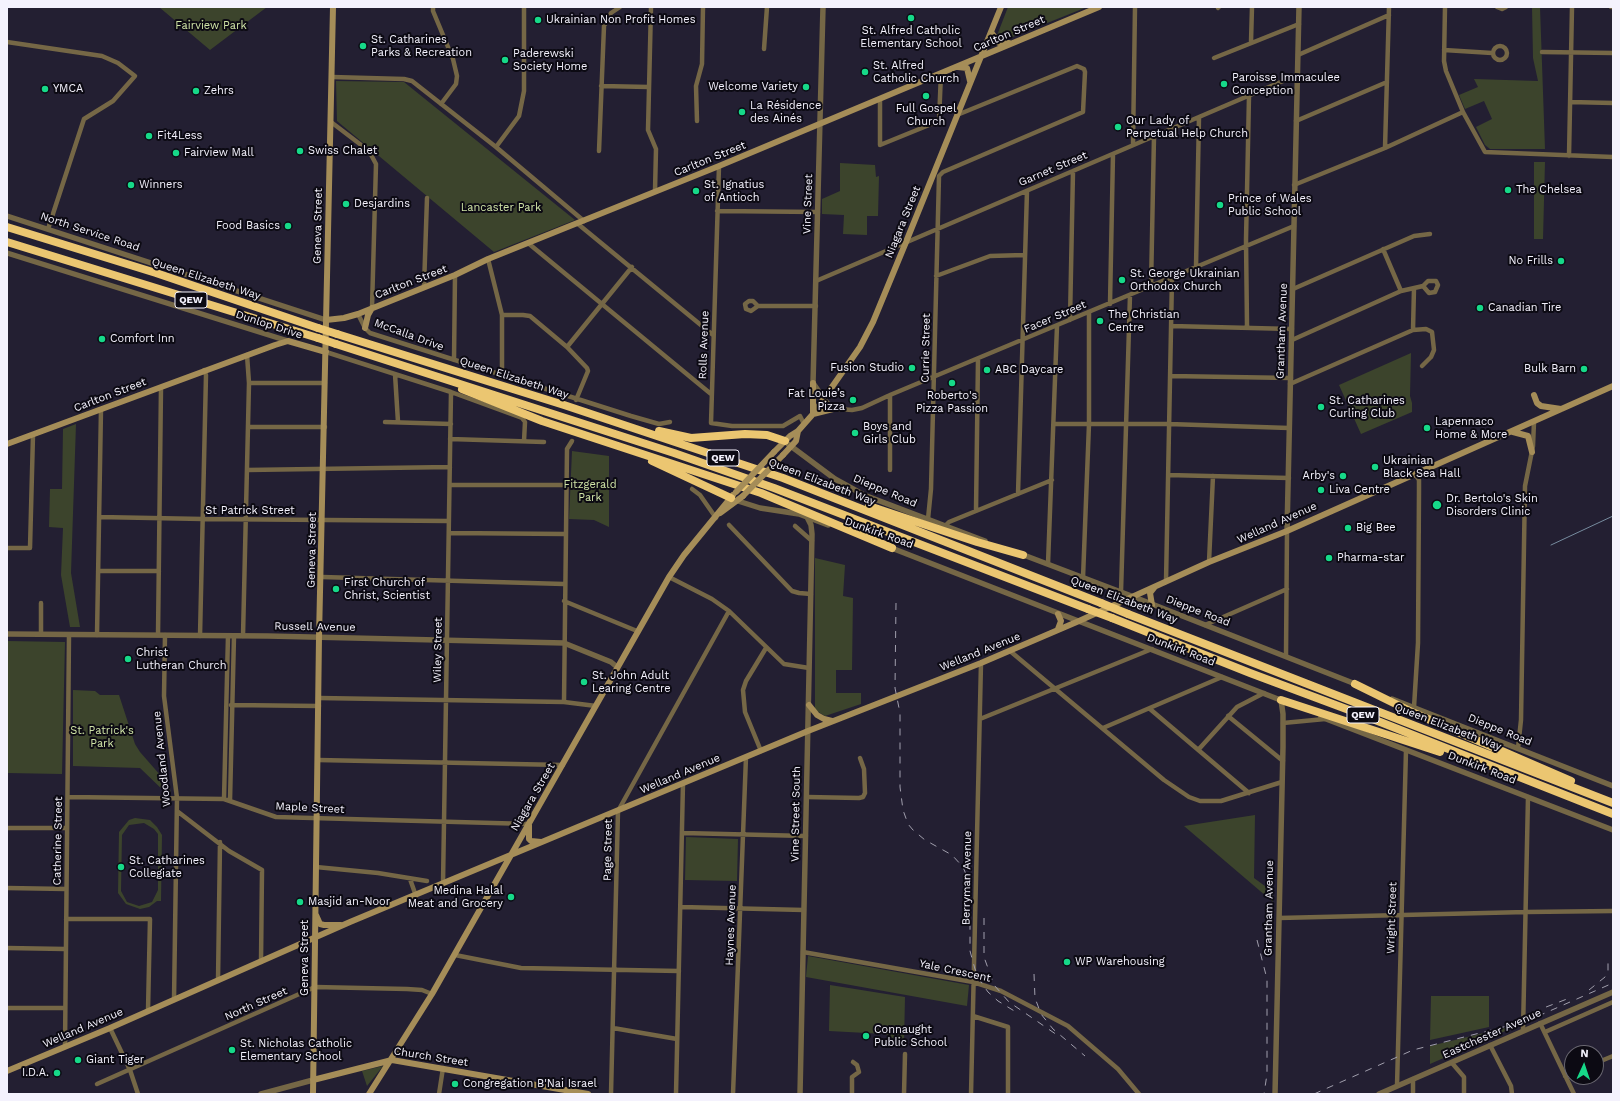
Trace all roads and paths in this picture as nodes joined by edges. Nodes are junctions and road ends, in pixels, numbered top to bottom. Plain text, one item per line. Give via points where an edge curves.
1 (333, 7) edge
2 (433, 7) edge
3 (524, 7) edge
4 (620, 7) edge
5 (651, 7) edge
6 (703, 7) edge
7 (767, 7) edge
8 (823, 7) edge
9 (1001, 7) edge
10 (1099, 7) edge
11 (1135, 7) edge
12 (1252, 7) edge
13 (1299, 7) edge
14 (1389, 7) edge
15 (1445, 7) edge
16 (1497, 7) edge
17 (1506, 7) edge
18 (1572, 7) edge
19 (1389, 15) junction
20 (1299, 24) junction
21 (991, 32) junction
22 (7, 42) edge
23 (1251, 42) junction
24 (1011, 43) junction
25 (764, 49) dead end
26 (1444, 50) junction
27 (1542, 52) dead end
28 (1571, 52) junction
29 (1492, 53) dead end
30 (1613, 53) edge
31 (1298, 55) junction
32 (981, 56) junction
33 (1214, 58) dead end
34 (956, 67) junction
35 (941, 73) junction
36 (1297, 75) junction
37 (332, 76) junction
38 (1387, 82) junction
39 (970, 85) junction
40 (601, 86) junction
41 (649, 87) junction
42 (1249, 96) junction
43 (880, 99) junction
44 (1570, 102) junction
45 (1613, 103) edge
46 (441, 104) junction
47 (1463, 112) junction
48 (957, 115) junction
49 (1199, 117) junction
50 (697, 121) dead end
51 (1296, 121) junction
52 (331, 122) junction
53 (821, 123) junction
54 (1154, 136) junction
55 (1133, 145) junction
56 (496, 147) junction
57 (1385, 148) junction
58 (599, 151) dead end
59 (1113, 154) junction
60 (1569, 156) junction
61 (1613, 157) edge
62 (719, 166) junction
63 (1073, 171) junction
64 (1294, 185) junction
65 (1026, 190) junction
66 (655, 191) junction
67 (427, 198) dead end
68 (717, 211) junction
69 (818, 212) junction
70 (7, 216) edge
71 (584, 220) junction
72 (578, 224) junction
73 (1294, 226) junction
74 (7, 227) edge
75 (48, 229) junction
76 (936, 229) junction
77 (1430, 234) dead end
78 (7, 242) edge
79 (906, 242) junction
80 (528, 243) junction
81 (7, 246) edge
82 (1246, 246) junction
83 (1383, 249) junction
84 (7, 253) edge
85 (1024, 255) junction
86 (488, 259) junction
87 (64, 260) junction
88 (632, 267) junction
89 (1196, 267) junction
90 (455, 275) junction
91 (936, 276) junction
92 (1172, 278) junction
93 (816, 281) junction
94 (1423, 286) dead end
95 (424, 287) junction
96 (1151, 287) junction
97 (1414, 288) junction
98 (1293, 289) junction
99 (1400, 291) junction
100 (1130, 295) junction
101 (602, 304) junction
102 (1110, 304) junction
103 (758, 306) dead end
104 (816, 306) junction
105 (372, 308) junction
106 (1089, 312) junction
107 (358, 314) junction
108 (502, 315) junction
109 (326, 320) junction
110 (1070, 320) junction
111 (1057, 326) junction
112 (1171, 326) junction
113 (1247, 326) junction
114 (364, 328) junction
115 (1292, 329) junction
116 (1413, 330) junction
117 (713, 335) junction
118 (1292, 340) junction
119 (288, 341) junction
120 (1021, 341) junction
121 (567, 347) junction
122 (326, 352) junction
123 (247, 355) junction
124 (978, 359) junction
125 (454, 360) junction
126 (1422, 366) dead end
127 (204, 370) junction
128 (395, 374) junction
129 (502, 374) junction
130 (1170, 376) junction
131 (934, 378) junction
132 (446, 380) junction
133 (1290, 381) junction
134 (249, 382) junction
135 (325, 383) junction
136 (813, 383) junction
137 (162, 386) junction
138 (1613, 386) edge
139 (451, 392) junction
140 (712, 394) junction
141 (890, 395) junction
142 (1534, 395) dead end
143 (824, 399) junction
144 (576, 400) junction
145 (564, 405) junction
146 (840, 409) junction
147 (1563, 409) junction
148 (101, 410) junction
149 (813, 414) junction
150 (385, 422) dead end
151 (398, 422) junction
152 (670, 422) dead end
153 (1534, 422) junction
154 (451, 424) junction
155 (804, 424) junction
156 (1054, 424) junction
157 (1089, 424) junction
158 (1127, 424) junction
159 (1169, 424) junction
160 (248, 427) junction
161 (325, 427) junction
162 (1289, 428) junction
163 (1513, 432) junction
164 (33, 435) junction
165 (450, 439) junction
166 (524, 441) junction
167 (572, 441) dead end
168 (544, 442) dead end
169 (7, 444) edge
170 (788, 444) junction
171 (618, 445) junction
172 (1532, 452) junction
173 (450, 467) junction
174 (247, 470) junction
175 (324, 470) junction
176 (890, 470) dead end
177 (1415, 474) junction
178 (1168, 475) junction
179 (1213, 476) junction
180 (1288, 478) junction
181 (1052, 480) junction
182 (450, 485) junction
183 (566, 485) junction
184 (692, 489) dead end
185 (810, 489) junction
186 (1018, 494) junction
187 (735, 497) junction
188 (976, 511) junction
189 (99, 517) junction
190 (807, 517) junction
191 (160, 518) junction
192 (716, 518) junction
193 (203, 519) junction
194 (928, 519) junction
195 (246, 520) junction
196 (323, 520) junction
197 (449, 520) junction
198 (824, 524) junction
199 (729, 525) dead end
200 (795, 526) dead end
201 (945, 526) junction
202 (1287, 530) junction
203 (449, 533) junction
204 (565, 534) junction
205 (812, 538) junction
206 (7, 548) edge
207 (892, 548) junction
208 (1023, 555) junction
209 (1209, 562) junction
210 (1048, 564) junction
211 (98, 571) junction
212 (159, 572) junction
213 (322, 577) junction
214 (669, 577) junction
215 (1083, 578) junction
216 (448, 580) junction
217 (1166, 582) junction
218 (564, 584) junction
219 (1154, 588) junction
220 (1287, 589) junction
221 (1121, 592) junction
222 (811, 594) junction
223 (1134, 597) junction
224 (564, 601) junction
225 (41, 603) dead end
226 (1152, 605) junction
227 (729, 611) junction
228 (1058, 614) junction
229 (1079, 621) junction
230 (1205, 625) junction
231 (1058, 629) junction
232 (637, 631) junction
233 (7, 634) edge
234 (41, 634) junction
235 (69, 635) junction
236 (97, 635) junction
237 (158, 635) junction
238 (165, 635) junction
239 (200, 636) junction
240 (231, 636) junction
241 (243, 636) junction
242 (319, 637) junction
243 (447, 639) junction
244 (564, 643) junction
245 (766, 648) junction
246 (1152, 649) junction
247 (1010, 650) junction
248 (1286, 656) junction
249 (981, 663) junction
250 (617, 667) junction
251 (809, 668) junction
252 (1222, 677) junction
253 (1355, 684) junction
254 (1055, 688) junction
255 (1264, 693) junction
256 (319, 698) junction
257 (446, 700) junction
258 (1281, 700) junction
259 (564, 702) junction
260 (230, 705) junction
261 (809, 705) junction
262 (1295, 705) junction
263 (318, 706) junction
264 (596, 706) junction
265 (1414, 707) junction
266 (1150, 709) junction
267 (1284, 714) junction
268 (1228, 716) junction
269 (980, 719) junction
270 (1327, 719) junction
271 (832, 721) junction
272 (1283, 723) junction
273 (1103, 728) junction
274 (808, 731) junction
275 (1199, 748) junction
276 (1518, 748) junction
277 (1406, 750) junction
278 (761, 751) junction
279 (746, 757) junction
280 (1466, 757) junction
281 (860, 758) dead end
282 (318, 760) junction
283 (1283, 761) junction
284 (445, 762) junction
285 (563, 765) junction
286 (1282, 782) junction
287 (683, 783) junction
288 (1613, 786) edge
289 (1249, 793) junction
290 (68, 797) junction
291 (807, 797) junction
292 (1528, 797) junction
293 (177, 798) junction
294 (224, 800) junction
295 (230, 801) junction
296 (1613, 803) edge
297 (177, 811) junction
298 (618, 811) junction
299 (1613, 814) edge
300 (316, 818) junction
301 (444, 820) junction
302 (529, 824) junction
303 (7, 828) edge
304 (67, 828) junction
305 (1613, 830) edge
306 (683, 833) junction
307 (744, 835) junction
308 (806, 836) junction
309 (546, 841) junction
310 (220, 842) junction
311 (511, 856) junction
312 (316, 867) junction
313 (410, 879) junction
314 (427, 881) dead end
315 (443, 884) junction
316 (7, 888) edge
317 (66, 889) junction
318 (416, 896) junction
319 (681, 907) junction
320 (741, 908) junction
321 (804, 910) junction
322 (1613, 911) edge
323 (1526, 912) junction
324 (315, 913) junction
325 (1402, 915) junction
326 (1279, 918) junction
327 (66, 919) junction
328 (350, 922) junction
329 (316, 939) junction
330 (7, 948) edge
331 (65, 949) junction
332 (803, 952) junction
333 (455, 955) junction
334 (261, 962) junction
335 (614, 969) junction
336 (679, 971) junction
337 (218, 981) junction
338 (974, 982) junction
339 (315, 987) junction
340 (1613, 993) edge
341 (432, 994) junction
342 (174, 1000) junction
343 (1613, 1002) edge
344 (7, 1008) edge
345 (65, 1008) junction
346 (148, 1011) junction
347 (973, 1016) junction
348 (1540, 1023) junction
349 (110, 1028) junction
350 (613, 1028) junction
351 (1523, 1030) junction
352 (1545, 1032) junction
353 (677, 1039) junction
354 (1490, 1045) junction
355 (65, 1047) junction
356 (905, 1054) dead end
357 (392, 1060) junction
358 (853, 1062) dead end
359 (1452, 1063) junction
360 (443, 1068) junction
361 (130, 1070) junction
362 (7, 1071) edge
363 (1564, 1072) edge
364 (1413, 1079) junction
365 (313, 1080) junction
366 (97, 1084) dead end
367 (1397, 1086) junction
368 (551, 1091) edge
369 (572, 1093) edge
370 (138, 1094) edge
371 (261, 1094) edge
372 (313, 1094) edge
373 (368, 1094) edge
374 (439, 1094) edge
375 (588, 1094) edge
376 (611, 1094) edge
377 (676, 1094) edge
378 (733, 1094) edge
379 (800, 1094) edge
380 (852, 1094) edge
381 (904, 1094) edge
382 (971, 1094) edge
383 (1008, 1094) edge
384 (1139, 1094) edge
385 (1275, 1094) edge
386 (1379, 1094) edge
387 (1413, 1094) edge
388 (1464, 1094) edge
389 (1512, 1094) edge

1 - 37 main road, Geneva Street
2 - 46 street via 457,76 456,84
3 - 56 street via 524,91 520,112
4 - 40 street via 611,13 604,26
5 - 41 street
6 - 50 street via 702,64 696,86
7 - 25 street
8 - 53 street, Vine Street
9 - 21 main road, Niagara Street
10 - 24 main road, Carlton Street
11 - 55 street
12 - 23 street
13 - 20 street, Grantham Avenue
14 - 19 street
15 - 26 street
16 - 17 street
18 - 28 street
19 - 31 street
19 - 38 street
20 - 23 street
20 - 31 street, Grantham Avenue
21 - 24 main road via 999,43
21 - 32 main road, Niagara Street
22 - 75 street via 102,56 118,63 135,76 113,101 84,119
23 - 33 street
24 - 32 main road, Carlton Street
26 - 29 street
26 - 47 street via 1446,71
27 - 28 street
28 - 30 street
28 - 44 street
31 - 36 street, Grantham Avenue
32 - 34 main road, Carlton Street
32 - 39 main road, Niagara Street
34 - 35 main road, Carlton Street
34 - 39 main road via 967,68
35 - 43 main road, Carlton Street
35 - 43 street via 939,121 880,145
36 - 42 street, Garnet Street
36 - 51 street, Grantham Avenue
37 - 46 street via 412,81
37 - 52 main road, Geneva Street
38 - 51 street
38 - 57 street
39 - 48 main road, Niagara Street
40 - 41 street
40 - 58 street
41 - 66 street via 648,130 656,149
42 - 49 street, Garnet Street
42 - 82 street
43 - 53 main road, Carlton Street
44 - 45 street
44 - 60 street
46 - 56 street
47 - 57 street
47 - 60 street via 1485,152
48 - 76 street, Currie Street via 1077,66 1086,72 1083,112 943,172 939,176
48 - 79 main road, Niagara Street
49 - 54 street, Garnet Street
49 - 89 street
51 - 64 street, Grantham Avenue
52 - 105 street via 369,152 376,164
52 - 109 main road, Geneva Street
53 - 62 main road, Carlton Street
53 - 69 street, Vine Street
54 - 55 street, Garnet Street
54 - 96 street
55 - 59 street, Garnet Street
56 - 71 street
57 - 64 street
59 - 63 street, Garnet Street
59 - 102 street
60 - 61 street
62 - 66 main road, Carlton Street
62 - 68 street, Rolls Avenue
63 - 65 street, Garnet Street
63 - 110 street
64 - 73 street, Grantham Avenue
65 - 76 street, Garnet Street
65 - 85 street
66 - 71 main road, Carlton Street
67 - 95 street
68 - 69 street
68 - 117 street, Rolls Avenue
69 - 93 street, Vine Street
70 - 75 street, North Service Road
71 - 72 main road, Carlton Street
72 - 80 main road, Carlton Street
72 - 88 street
73 - 82 street, Facer Street
73 - 98 street, Grantham Avenue
74 - 145 highway, Queen Elizabeth Way / QEW, bridge
75 - 109 street, North Service Road
76 - 79 street, Garnet Street
76 - 91 street, Currie Street
77 - 83 street via 1414,236
78 - 87 highway, Queen Elizabeth Way / QEW
79 - 93 street, Garnet Street
79 - 143 main road, Niagara Street via 860,347
80 - 86 main road, Carlton Street
80 - 101 street
81 - 87 highway
82 - 89 street, Facer Street
82 - 113 street
83 - 98 street
83 - 99 street
84 - 119 street, Dunlop Drive
85 - 91 street via 990,256
85 - 120 street
86 - 90 main road, Carlton Street
86 - 108 street
87 - 132 highway, Queen Elizabeth Way / QEW, bridge
88 - 101 street
88 - 117 street
89 - 92 street, Facer Street
90 - 95 main road, Carlton Street
90 - 125 street
91 - 131 street, Currie Street
92 - 96 street, Facer Street
92 - 112 street
93 - 104 street, Vine Street
94 - 97 street
95 - 105 main road, Carlton Street
96 - 100 street, Facer Street
97 - 99 street
97 - 116 street
98 - 115 street, Grantham Avenue
99 - 118 street
100 - 102 street, Facer Street
100 - 158 street
101 - 121 street
101 - 140 street
102 - 106 street, Facer Street
103 - 104 street
104 - 136 street, Vine Street
105 - 107 main road, Carlton Street
105 - 114 main road
106 - 110 street, Facer Street
106 - 157 street
107 - 109 main road, Carlton Street
107 - 114 street, McCalla Drive
108 - 121 street via 530,316
108 - 129 street
109 - 122 main road, Geneva Street
110 - 111 street, Facer Street
111 - 120 street, Facer Street
111 - 156 street
112 - 113 street
112 - 130 street
113 - 115 street
114 - 125 street, McCalla Drive via 370,333
115 - 118 street, Grantham Avenue
116 - 126 street via 1426,329 1432,332 1434,350
116 - 133 street
117 - 140 street, Rolls Avenue
118 - 133 street, Grantham Avenue
119 - 122 main road, Dunlop Drive
119 - 123 main road, Carlton Street
120 - 124 street, Facer Street
120 - 186 street
121 - 144 street via 588,371
122 - 128 street, Dunlop Drive
122 - 135 main road, Geneva Street
123 - 127 main road, Carlton Street
123 - 134 street
124 - 131 street, Facer Street
124 - 188 street
125 - 129 street, McCalla Drive
127 - 137 main road, Carlton Street
127 - 193 street via 206,375
128 - 139 street, Dunlop Drive
128 - 151 street
129 - 144 street, McCalla Drive
130 - 133 street
130 - 159 street
131 - 141 street, Facer Street
131 - 194 street, Currie Street
132 - 171 highway via 468,393
132 - 280 highway, Queen Elizabeth Way / QEW, bridge via 774,488
133 - 162 street, Grantham Avenue
134 - 135 street
134 - 160 street
135 - 161 main road, Geneva Street
136 - 143 street
136 - 149 main road
137 - 148 main road, Carlton Street
137 - 191 street
138 - 147 main road, Welland Avenue
139 - 154 street, Wiley Street
139 - 166 street, Dunlop Drive via 524,420
140 - 155 street, Rolls Avenue via 710,423 783,426 800,416
141 - 146 street, Facer Street via 862,408
141 - 176 street
142 - 147 main road via 1541,406
143 - 146 street
143 - 149 main road, Niagara Street
144 - 152 street, McCalla Drive via 659,424
145 - 170 highway via 691,438 767,435
145 - 185 highway, Queen Elizabeth Way / QEW
146 - 149 main road
147 - 153 main road, Welland Avenue
148 - 164 main road, Carlton Street
148 - 189 street
149 - 155 main road, Niagara Street
150 - 151 street
151 - 154 street
153 - 163 main road, Welland Avenue
153 - 172 street
154 - 165 street, Wiley Street
155 - 170 main road, Niagara Street
156 - 157 street
156 - 181 street
157 - 158 street
157 - 215 street
158 - 159 street
158 - 221 street
159 - 162 street
159 - 178 street
160 - 161 street
160 - 174 street
161 - 175 main road, Geneva Street
162 - 180 street, Grantham Avenue
163 - 172 main road via 1528,436
163 - 177 main road, Welland Avenue
164 - 169 main road, Carlton Street
164 - 206 street via 30,548
165 - 166 street
165 - 173 street, Wiley Street
166 - 168 street
167 - 183 street via 567,449
170 - 187 main road, Niagara Street, bridge via 774,452
170 - 187 main road, Niagara Street, bridge via 783,455 743,496
170 - 194 street, Dieppe Road via 811,463 854,490
171 - 187 highway
171 - 207 highway via 768,495
172 - 276 street via 1524,486 1521,720
173 - 175 street
173 - 182 street, Wiley Street
174 - 175 street
174 - 195 street
175 - 196 main road, Geneva Street
177 - 202 main road, Welland Avenue
177 - 265 street via 1419,480 1419,490 1418,648
178 - 179 street
178 - 217 street
179 - 180 street
179 - 209 street
180 - 202 street, Grantham Avenue
181 - 186 street
181 - 210 street
182 - 183 street
182 - 197 street, Wiley Street
183 - 204 street
184 - 192 street
185 - 208 highway via 859,502
185 - 296 highway, Queen Elizabeth Way / QEW, bridge
186 - 188 street
187 - 190 street, Dunkirk Road via 760,508
187 - 192 main road, Niagara Street via 722,507
188 - 201 street
189 - 191 street, St Patrick Street
189 - 211 street
190 - 198 street, Dunkirk Road
190 - 205 street, Vine Street South via 811,525
191 - 193 street, St Patrick Street
191 - 212 street
192 - 214 main road, Niagara Street via 684,554
193 - 195 street, St Patrick Street
193 - 239 street
194 - 201 street, Dieppe Road
195 - 196 street, St Patrick Street
195 - 241 street
196 - 197 street, St Patrick Street
196 - 213 main road, Geneva Street
197 - 203 street, Wiley Street
198 - 205 street
198 - 207 street, Dunkirk Road
199 - 222 street via 792,591
200 - 205 street
201 - 208 street, Dieppe Road
202 - 209 main road, Welland Avenue
202 - 220 street, Grantham Avenue
203 - 204 street
203 - 216 street, Wiley Street
204 - 218 street
205 - 222 street, Vine Street South
207 - 228 street, Dunkirk Road
208 - 210 street, Dieppe Road
209 - 217 main road, Welland Avenue
210 - 215 street, Dieppe Road
211 - 212 street
211 - 236 street
212 - 237 street
213 - 216 street
213 - 242 main road, Geneva Street
214 - 227 street via 712,599
214 - 232 main road, Niagara Street
215 - 221 street, Dieppe Road
216 - 218 street
216 - 243 street, Wiley Street
217 - 219 main road, Welland Avenue
218 - 224 street
219 - 223 main road, Welland Avenue
219 - 226 main road via 1150,593
220 - 230 street
220 - 248 street, Grantham Avenue
221 - 223 street, Dieppe Road
222 - 251 street, Vine Street South
223 - 226 street, Dieppe Road
223 - 229 main road, Welland Avenue
224 - 232 street
224 - 244 street
225 - 234 street
226 - 230 street, Dieppe Road
227 - 245 street
227 - 298 street, Page Street
228 - 229 street, Dunkirk Road
228 - 231 main road via 1061,622
229 - 231 main road, Welland Avenue
229 - 246 street, Dunkirk Road
230 - 248 street, Dieppe Road
231 - 247 main road, Welland Avenue
232 - 250 main road, Niagara Street
233 - 234 street, Russell Avenue
234 - 235 street, Russell Avenue
235 - 236 street, Russell Avenue
235 - 290 street, Catherine Street
236 - 237 street, Russell Avenue
237 - 238 street, Russell Avenue
238 - 239 street, Russell Avenue
238 - 293 street, Woodland Avenue via 164,696
239 - 240 street, Russell Avenue
240 - 241 street, Russell Avenue
240 - 260 street
241 - 242 street, Russell Avenue
242 - 243 street, Russell Avenue
242 - 256 main road, Geneva Street
243 - 244 street, Russell Avenue
243 - 257 street, Wiley Street
244 - 250 street, Russell Avenue via 611,662
244 - 259 street
245 - 251 street via 784,664
245 - 278 street via 743,690 745,712
246 - 252 street, Dunkirk Road
246 - 254 street
247 - 249 main road, Welland Avenue
247 - 254 street
248 - 253 street, Dieppe Road
249 - 269 street, Berryman Avenue
249 - 271 main road, Welland Avenue
250 - 264 main road, Niagara Street
251 - 261 street, Vine Street South
252 - 255 street, Dunkirk Road
252 - 266 street
253 - 265 street, Dieppe Road
253 - 296 highway via 1414,713 1574,782
254 - 269 street
254 - 273 street
255 - 258 street, Dunkirk Road
255 - 268 street via 1237,707
256 - 257 street
256 - 263 main road, Geneva Street
257 - 259 street
257 - 284 street, Wiley Street
258 - 262 highway
258 - 267 street, Grantham Avenue
259 - 264 street
260 - 263 street
260 - 294 street
260 - 295 street
261 - 271 main road via 817,715
261 - 274 street, Vine Street South
262 - 267 street via 1287,707
262 - 270 street, Dunkirk Road
262 - 280 highway via 1445,753
263 - 282 main road, Geneva Street
264 - 285 main road, Niagara Street
265 - 276 street, Dieppe Road
266 - 273 street
266 - 275 street
267 - 272 street, Grantham Avenue
268 - 275 street
268 - 283 street
269 - 338 street, Berryman Avenue
270 - 272 street
270 - 277 street, Dunkirk Road
271 - 274 main road, Welland Avenue
272 - 283 street, Grantham Avenue
273 - 289 street via 1164,780 1189,797 1213,802
274 - 278 main road, Welland Avenue
274 - 291 street, Vine Street South
275 - 289 street
276 - 288 street, Dieppe Road
277 - 292 street, Dunkirk Road
277 - 325 street, Wright Street
278 - 279 main road, Welland Avenue
279 - 287 main road, Welland Avenue
279 - 307 street, Haynes Avenue
280 - 299 highway, Queen Elizabeth Way / QEW
281 - 291 street via 864,769 863,797
282 - 284 street
282 - 300 main road, Geneva Street
283 - 286 street, Grantham Avenue
284 - 285 street
284 - 301 street, Wiley Street
285 - 302 main road, Niagara Street
286 - 289 street
286 - 326 street, Grantham Avenue
287 - 298 main road, Welland Avenue
287 - 306 street
290 - 293 street, Maple Street
290 - 304 street, Catherine Street
291 - 308 street, Vine Street South
292 - 305 street, Dunkirk Road
292 - 323 street
293 - 294 street, Maple Street
293 - 297 street, Woodland Avenue
294 - 295 street, Maple Street
295 - 300 street, Maple Street via 276,817
297 - 310 street
297 - 342 street, Woodland Avenue
298 - 309 main road, Welland Avenue
298 - 335 street, Page Street
300 - 301 street, Maple Street
300 - 312 main road, Geneva Street
301 - 302 street, Maple Street
301 - 315 street, Wiley Street
302 - 309 main road via 531,841
302 - 311 main road, Niagara Street
303 - 304 street
304 - 317 street, Catherine Street
306 - 307 street
306 - 319 street
307 - 308 street
307 - 320 street, Haynes Avenue
308 - 321 street, Vine Street South
309 - 311 main road, Welland Avenue
310 - 334 street via 229,851 262,870
310 - 337 street
311 - 315 main road, Welland Avenue
311 - 333 main road, Niagara Street
312 - 313 street
312 - 324 main road, Geneva Street
313 - 314 street
313 - 318 street
315 - 318 main road, Welland Avenue
316 - 317 street
317 - 327 street, Catherine Street
318 - 328 main road, Welland Avenue
319 - 320 street
319 - 336 street
320 - 321 street
320 - 378 street, Haynes Avenue
321 - 332 street, Vine Street South
322 - 323 street
323 - 325 street
323 - 351 street
324 - 328 main road via 320,924 325,926
324 - 329 main road, Geneva Street
325 - 326 street
325 - 367 street, Wright Street
326 - 385 street, Grantham Avenue
327 - 331 street, Catherine Street
327 - 346 street via 150,919
328 - 329 main road, Welland Avenue
329 - 334 main road, Welland Avenue
329 - 339 main road, Geneva Street
330 - 331 street
331 - 345 street, Catherine Street
332 - 338 street, Yale Crescent
332 - 379 street, Vine Street South
333 - 335 street via 521,968
333 - 341 main road, Niagara Street
334 - 337 main road, Welland Avenue
335 - 336 street
335 - 350 street, Page Street
336 - 353 street
337 - 342 main road, Welland Avenue
338 - 347 street, Berryman Avenue
338 - 384 street, Yale Crescent via 1008,994 1068,1026 1118,1069
339 - 341 street, North Street via 407,989
339 - 361 street, North Street
339 - 365 main road, Geneva Street
340 - 348 street, Eastchester Avenue
341 - 357 main road, Niagara Street
342 - 346 main road, Welland Avenue
343 - 352 street, Eastchester Avenue
344 - 345 street
345 - 355 street, Catherine Street
346 - 349 main road, Welland Avenue
347 - 382 street, Berryman Avenue
347 - 383 street via 1008,1027
348 - 351 street, Eastchester Avenue
348 - 352 street
349 - 355 main road, Welland Avenue
349 - 361 street
350 - 353 street
350 - 376 street, Page Street
351 - 354 street, Eastchester Avenue
352 - 363 street
353 - 377 street
354 - 359 street, Eastchester Avenue
354 - 389 street via 1511,1086
355 - 362 main road, Welland Avenue
356 - 381 street
357 - 360 main road, Church Street
357 - 365 main road, Church Street
357 - 373 main road, Niagara Street
358 - 380 street via 859,1072 852,1077
359 - 364 street, Eastchester Avenue
359 - 388 street via 1464,1077
360 - 368 main road, Church Street
360 - 374 street
361 - 366 street, North Street
361 - 370 street
364 - 367 street, Eastchester Avenue
364 - 387 street
365 - 371 street, Church Street
365 - 372 main road, Geneva Street
367 - 386 street, Eastchester Avenue
368 - 369 main road, Church Street
369 - 375 main road, Church Street

